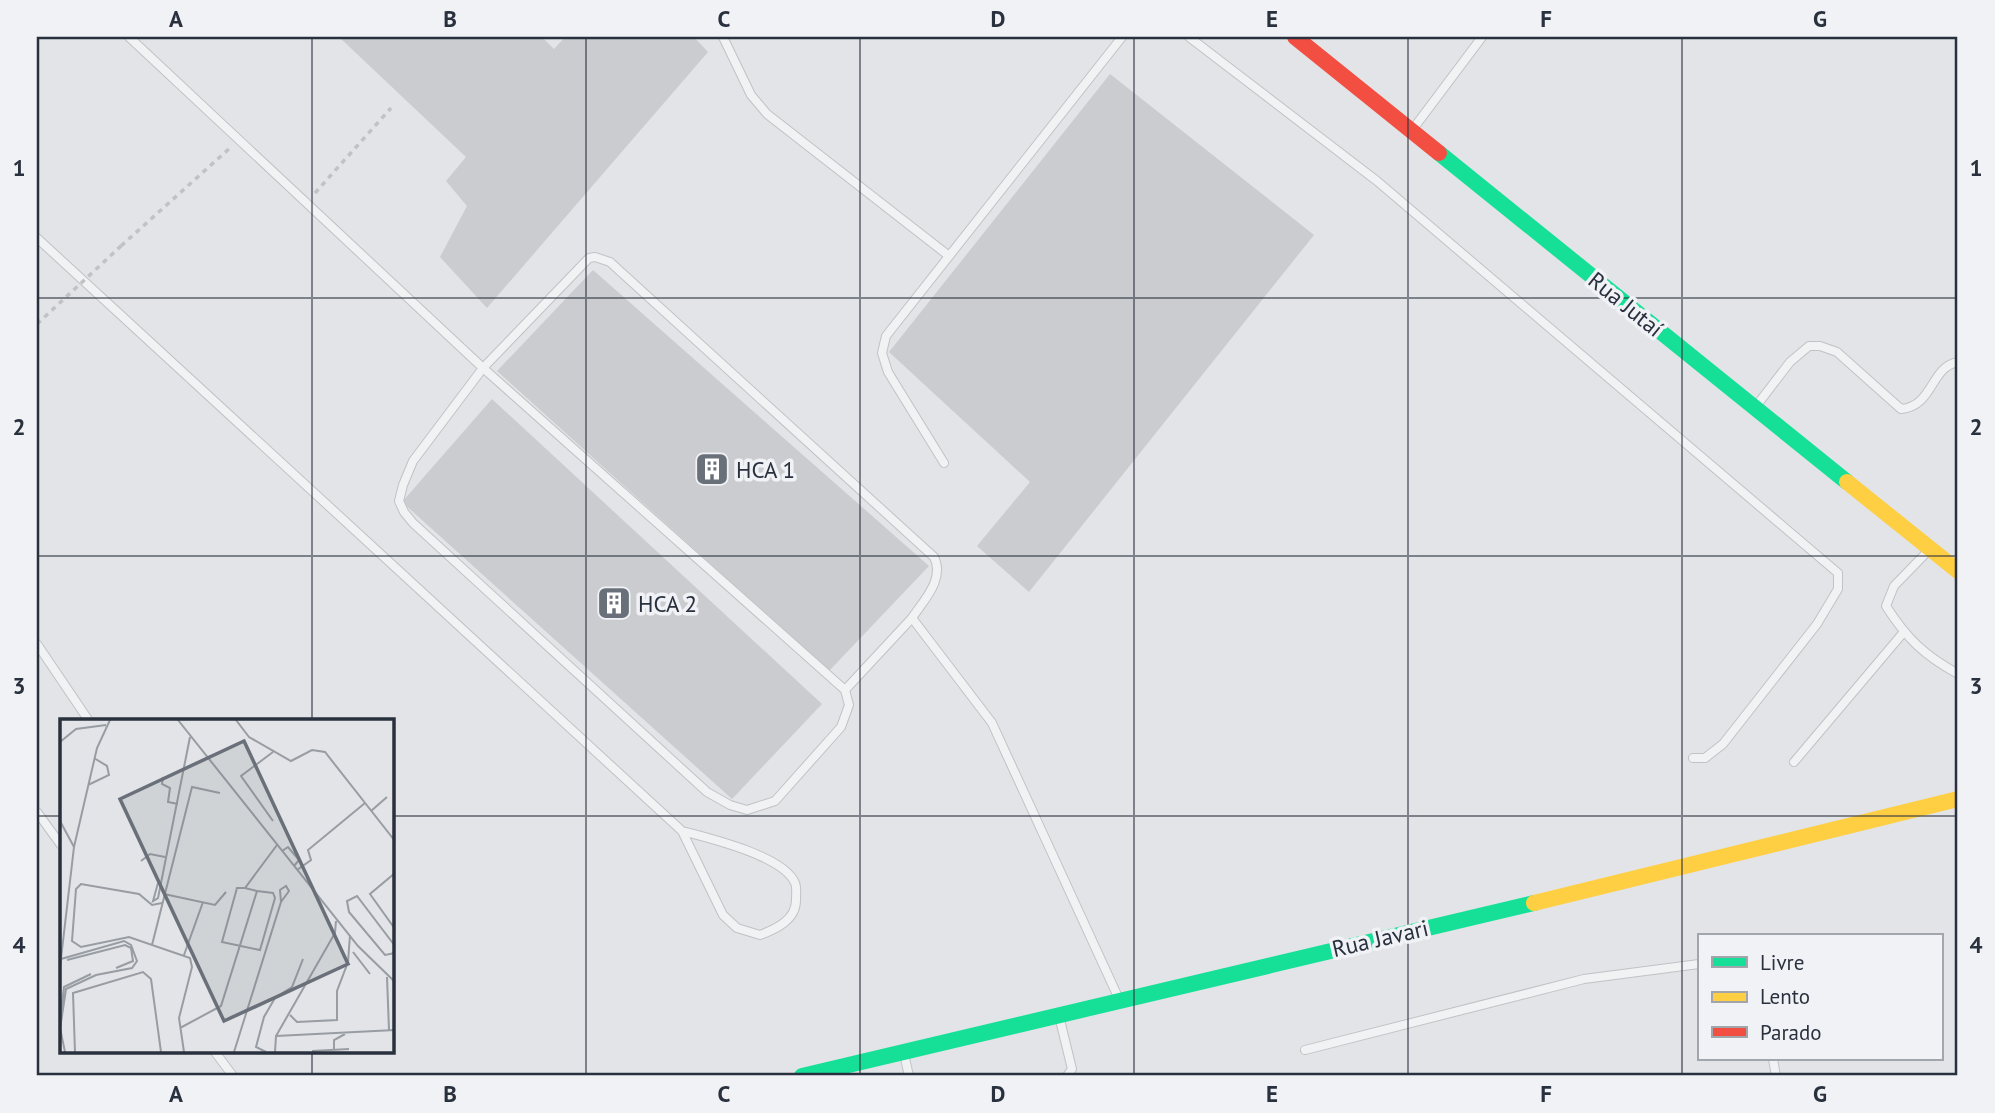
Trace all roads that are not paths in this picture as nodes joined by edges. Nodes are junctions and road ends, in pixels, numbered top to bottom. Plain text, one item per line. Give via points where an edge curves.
1 (129, 37) edge
2 (723, 37) edge
3 (1122, 37) edge
4 (1189, 37) edge
5 (1295, 37) edge
6 (1482, 37) edge
7 (1411, 132) junction
8 (37, 238) edge
9 (949, 256) junction
10 (1958, 362) edge
11 (483, 368) junction
12 (1755, 408) junction
13 (944, 463) dead end
14 (1930, 548) junction
15 (1958, 571) edge
16 (912, 618) junction
17 (1903, 633) junction
18 (37, 644) edge
19 (1958, 674) edge
20 (845, 690) junction
21 (88, 719) edge
22 (1693, 758) dead end
23 (1794, 762) dead end
24 (1958, 799) edge
25 (37, 812) edge
26 (682, 831) junction
27 (60, 844) edge
28 (1698, 964) edge
29 (1119, 999) junction
30 (1058, 1014) junction
31 (1304, 1050) dead end
32 (903, 1051) junction
33 (216, 1054) edge
34 (233, 1076) edge
35 (802, 1076) edge
36 (909, 1076) edge
37 (1067, 1076) edge

1 - 11 lane
2 - 9 lane via 751,95 767,114
3 - 9 lane
4 - 22 lane via 1377,181 1838,573 1838,589 1817,624 1723,744 1705,758
5 - 7 street, Rua Jutaí
6 - 7 lane
7 - 12 street, Rua Jutaí
8 - 26 lane
9 - 13 lane via 886,336 882,353 888,372
10 - 12 lane via 1945,366 1921,401 1901,409 1837,352 1809,346 1790,362
11 - 16 lane via 589,258 610,262 934,557 936,579
11 - 20 lane
11 - 20 lane via 413,461 402,485 404,512 708,792 747,810 775,801 842,727 849,705
12 - 14 street, Rua Jutaí
14 - 15 street, Rua Jutaí
14 - 17 lane via 1894,586 1886,606
16 - 20 lane
16 - 29 lane via 992,723
17 - 19 lane
17 - 23 lane
18 - 21 lane
24 - 29 street, Rua Javari
25 - 27 lane
26 - 26 lane via 733,845 779,865 795,883 797,904 784,925 760,935 737,928 723,915
28 - 31 lane via 1584,979
29 - 30 street, Rua Javari
30 - 32 street, Rua Javari
30 - 37 lane via 1072,1069
32 - 35 street, Rua Javari via 859,1066
32 - 36 lane
33 - 34 lane

